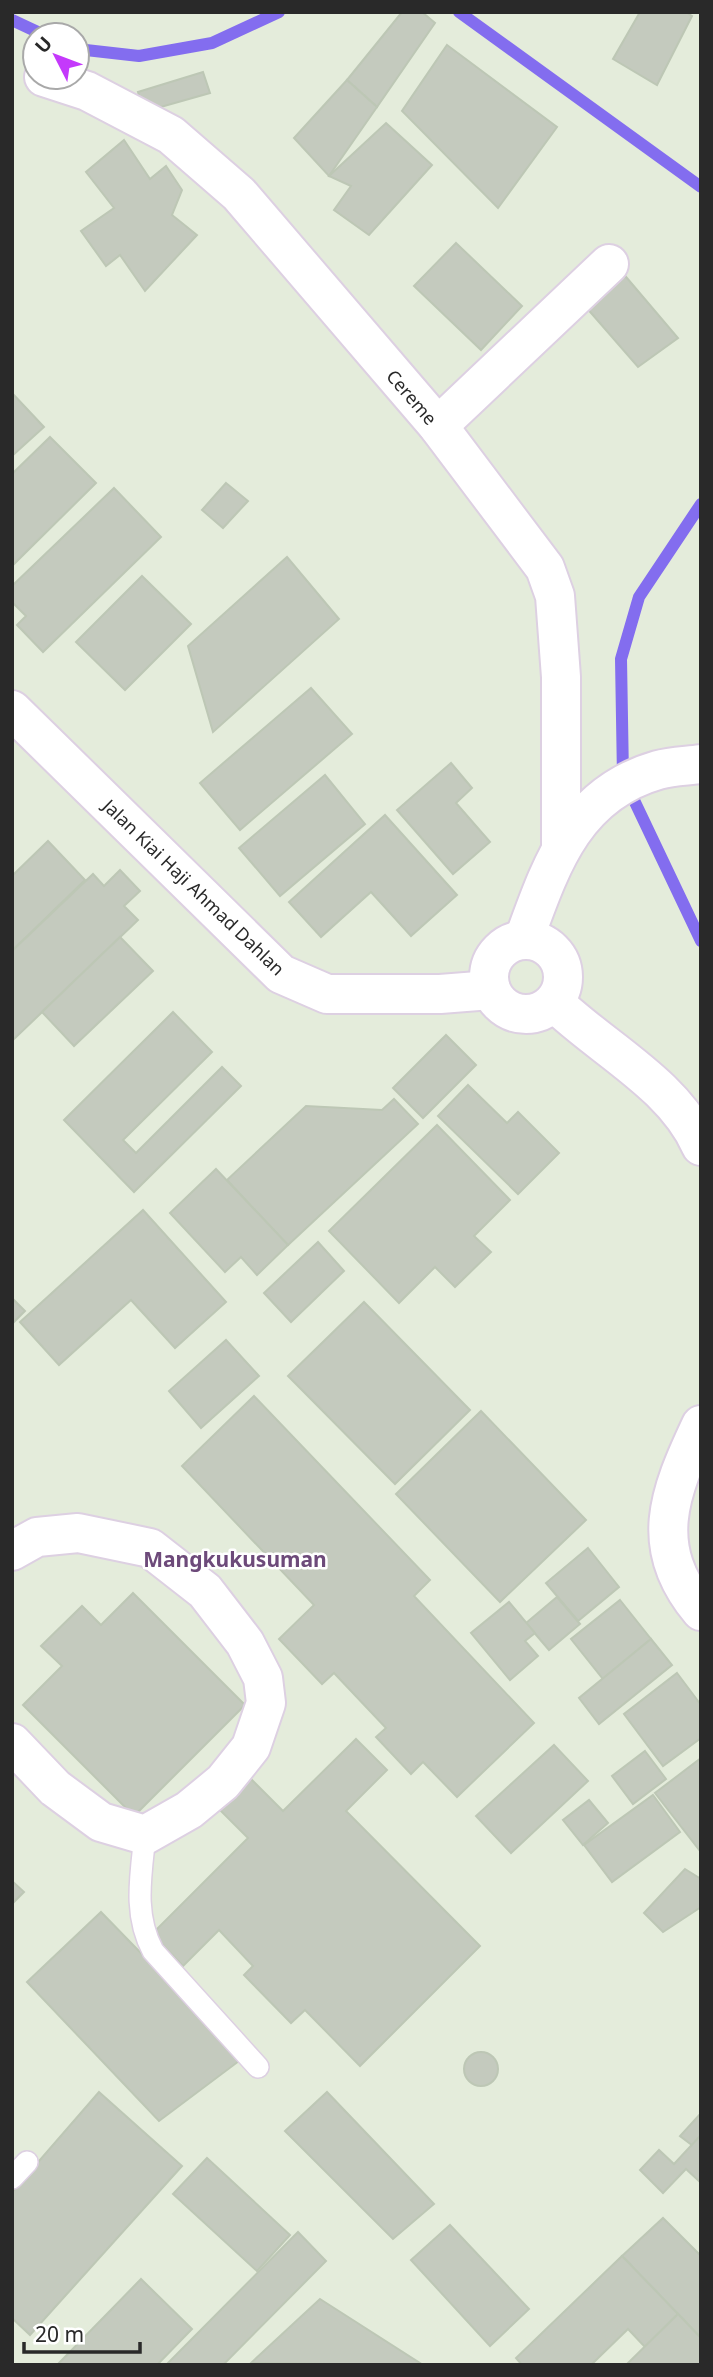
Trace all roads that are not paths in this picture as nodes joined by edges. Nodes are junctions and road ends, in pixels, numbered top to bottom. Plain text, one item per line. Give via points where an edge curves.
1 (87, 91) edge
2 (608, 264) dead end
3 (438, 426) junction
4 (12, 710) edge
5 (701, 764) edge
6 (562, 847) junction
7 (524, 939) junction
8 (491, 989) junction
9 (554, 1002) junction
10 (701, 1146) edge
11 (701, 1425) edge
12 (12, 1551) edge
13 (701, 1611) edge
14 (12, 1743) edge
15 (145, 1835) junction
16 (258, 2067) dead end
17 (27, 2162) dead end
18 (12, 2178) edge

1 - 3 street, Cereme via 171,135 239,194
2 - 3 street
3 - 6 street, Cereme via 545,568 555,596 561,677
4 - 8 street, Jalan Kiai Haji Ahmad Dahlan via 281,974 327,995
5 - 6 street via 658,770 608,793 593,804
6 - 7 street
7 - 8 street via 505,947 492,962
7 - 9 street via 545,945 560,961 563,982
8 - 9 street via 498,1003 511,1012 541,1012
9 - 10 street via 666,1097 693,1128
11 - 13 street via 672,1499 667,1544 682,1589
12 - 15 street via 37,1537 78,1533 150,1548 205,1591 245,1643 262,1678 266,1703 251,1747 223,1783
14 - 15 street via 55,1788 101,1822
15 - 16 lane via 139,1895 145,1935 153,1951
17 - 18 lane

